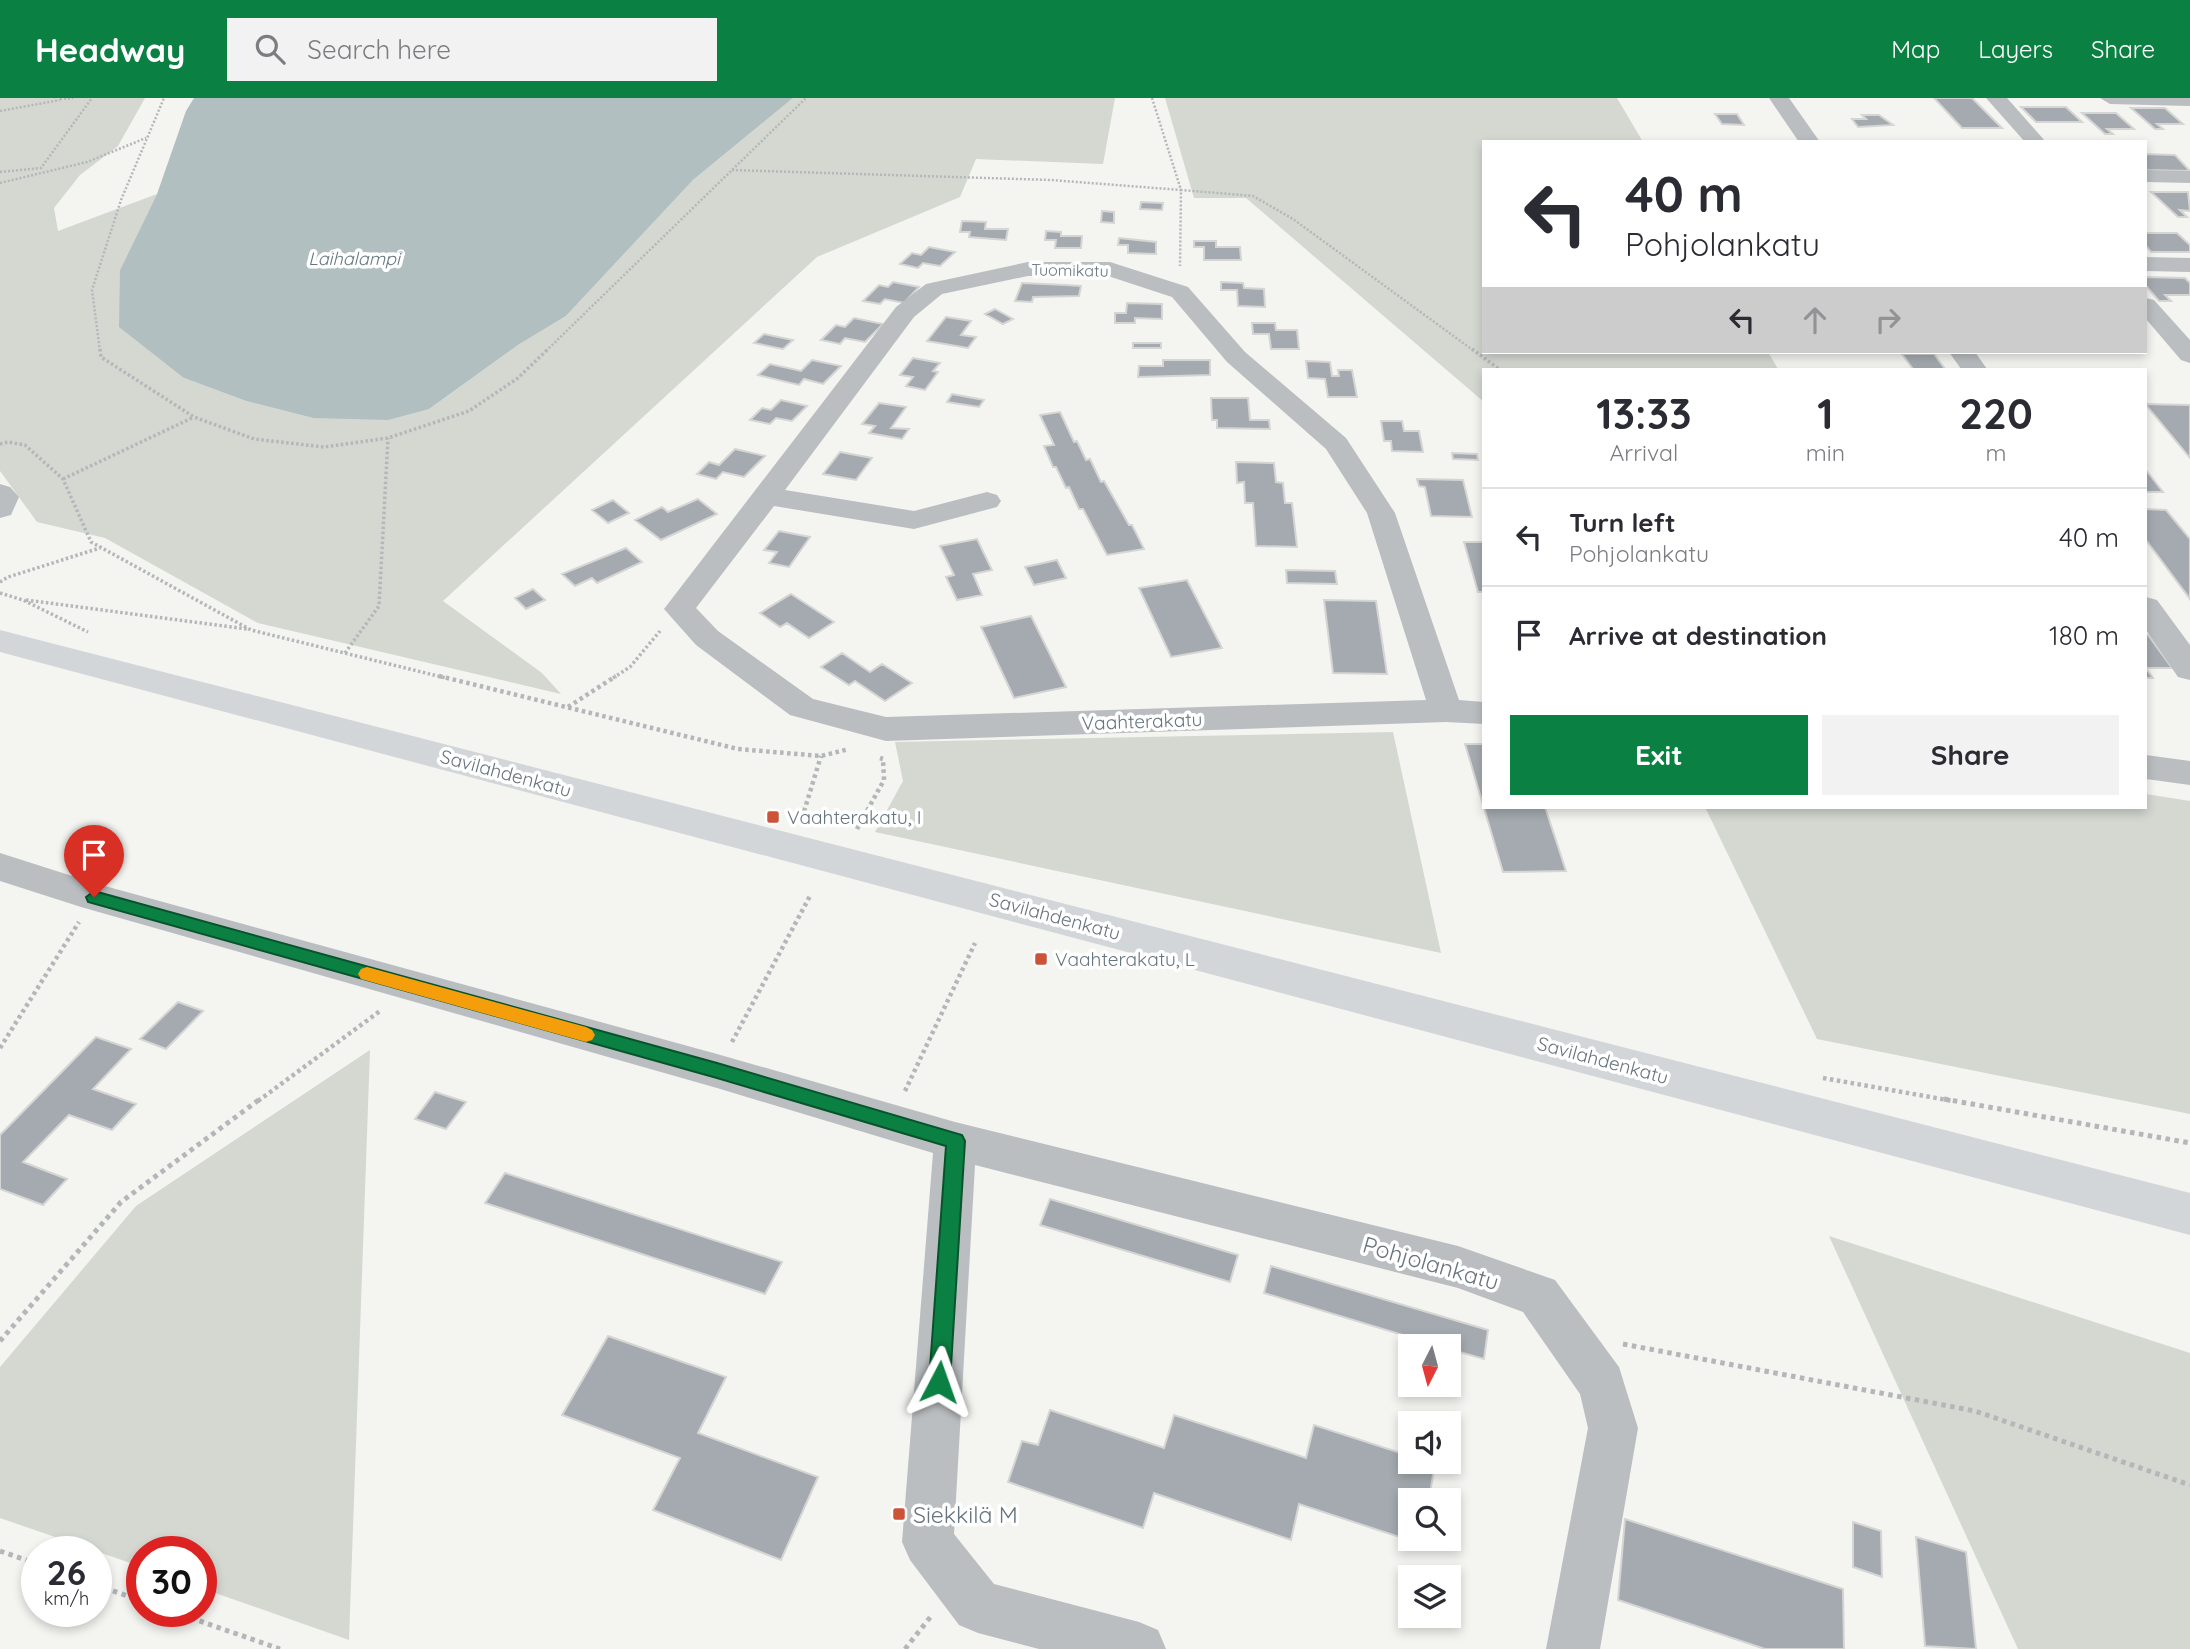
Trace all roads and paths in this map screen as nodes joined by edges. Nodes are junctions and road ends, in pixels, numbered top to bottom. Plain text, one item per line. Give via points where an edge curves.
1 (73, 98) edge
2 (92, 98) edge
3 (164, 98) edge
4 (806, 98) edge
5 (1152, 98) edge
6 (1779, 98) edge
7 (1996, 98) edge
8 (2110, 98) edge
9 (60, 99) edge
10 (2190, 100) edge
11 (0, 111) edge
12 (147, 138) junction
13 (1809, 140) edge
14 (2034, 140) edge
15 (731, 170) junction
16 (0, 172) edge
17 (2147, 176) edge
18 (2190, 177) edge
19 (0, 183) edge
20 (1181, 190) junction
21 (2147, 264) edge
22 (2190, 265) edge
23 (1180, 292) junction
24 (2147, 306) edge
25 (2190, 355) edge
26 (1498, 368) edge
27 (194, 417) junction
28 (388, 438) junction
29 (0, 444) edge
30 (63, 479) junction
31 (0, 492) edge
32 (767, 496) junction
33 (987, 501) dead end
34 (0, 509) edge
35 (101, 548) junction
36 (0, 582) edge
37 (23, 600) dead end
38 (2147, 608) edge
39 (679, 609) junction
40 (251, 630) junction
41 (0, 641) edge
42 (345, 653) junction
43 (2190, 669) edge
44 (567, 707) junction
45 (1446, 711) junction
46 (1482, 713) edge
47 (886, 729) junction
48 (858, 747) junction
49 (821, 756) junction
50 (2147, 767) edge
51 (2190, 773) edge
52 (801, 822) dead end
53 (857, 829) dead end
54 (0, 867) edge
55 (810, 896) dead end
56 (94, 897) junction
57 (975, 943) dead end
58 (413, 987) junction
59 (0, 1048) edge
60 (717, 1071) junction
61 (906, 1125) junction
62 (955, 1141) junction
63 (2190, 1214) edge
64 (1564, 1334) junction
65 (0, 1341) edge
66 (2190, 1485) edge
67 (0, 1551) edge
68 (21, 1558) edge
69 (217, 1627) edge
70 (280, 1649) edge
71 (1139, 1649) edge
72 (1573, 1649) edge

1 - 9 path
2 - 16 path via 41,168
3 - 12 path
4 - 15 path
5 - 20 path
6 - 13 street
7 - 14 street
8 - 10 street
9 - 11 path
12 - 19 path via 87,162
12 - 27 path via 92,290 102,357
15 - 20 path via 1051,180
15 - 28 path via 518,378 469,411
17 - 18 street
20 - 23 path
20 - 26 path via 1253,196 1293,219
21 - 22 street
23 - 32 street, Tuomikatu via 1110,269 1028,269 934,289 905,312
23 - 45 street via 1236,357 1336,444 1381,513
24 - 25 street
27 - 28 path via 254,439 324,447
27 - 30 path
28 - 42 path via 379,606
29 - 30 path via 25,445
30 - 35 path via 91,542
31 - 34 street via 4,497
32 - 33 street via 914,520
32 - 39 street, Tuomikatu
35 - 36 path
35 - 40 path
37 - 40 path
38 - 43 street
39 - 44 path via 631,667
39 - 47 street, Vaahterakatu via 707,638 802,707
40 - 42 path
41 - 63 main road, Savilahdenkatu
42 - 44 path
44 - 49 path via 738,750
45 - 46 street, Vaahterakatu
45 - 47 street, Vaahterakatu
47 - 48 path
48 - 49 path
48 - 53 path via 883,759 884,780
49 - 52 path
50 - 51 street
54 - 56 street, Pohjolankatu
55 - 60 path
56 - 58 street, Pohjolankatu
56 - 59 path
57 - 61 path via 903,1095
58 - 60 street, Pohjolankatu
58 - 65 path via 121,1202
60 - 61 street, Pohjolankatu
61 - 62 street, Pohjolankatu
62 - 64 street, Pohjolankatu via 1458,1268 1539,1296
62 - 71 street via 928,1542 978,1606
64 - 66 path via 1975,1411
64 - 72 street, Pohjolankatu via 1602,1384 1613,1428
67 - 68 path
69 - 70 path

